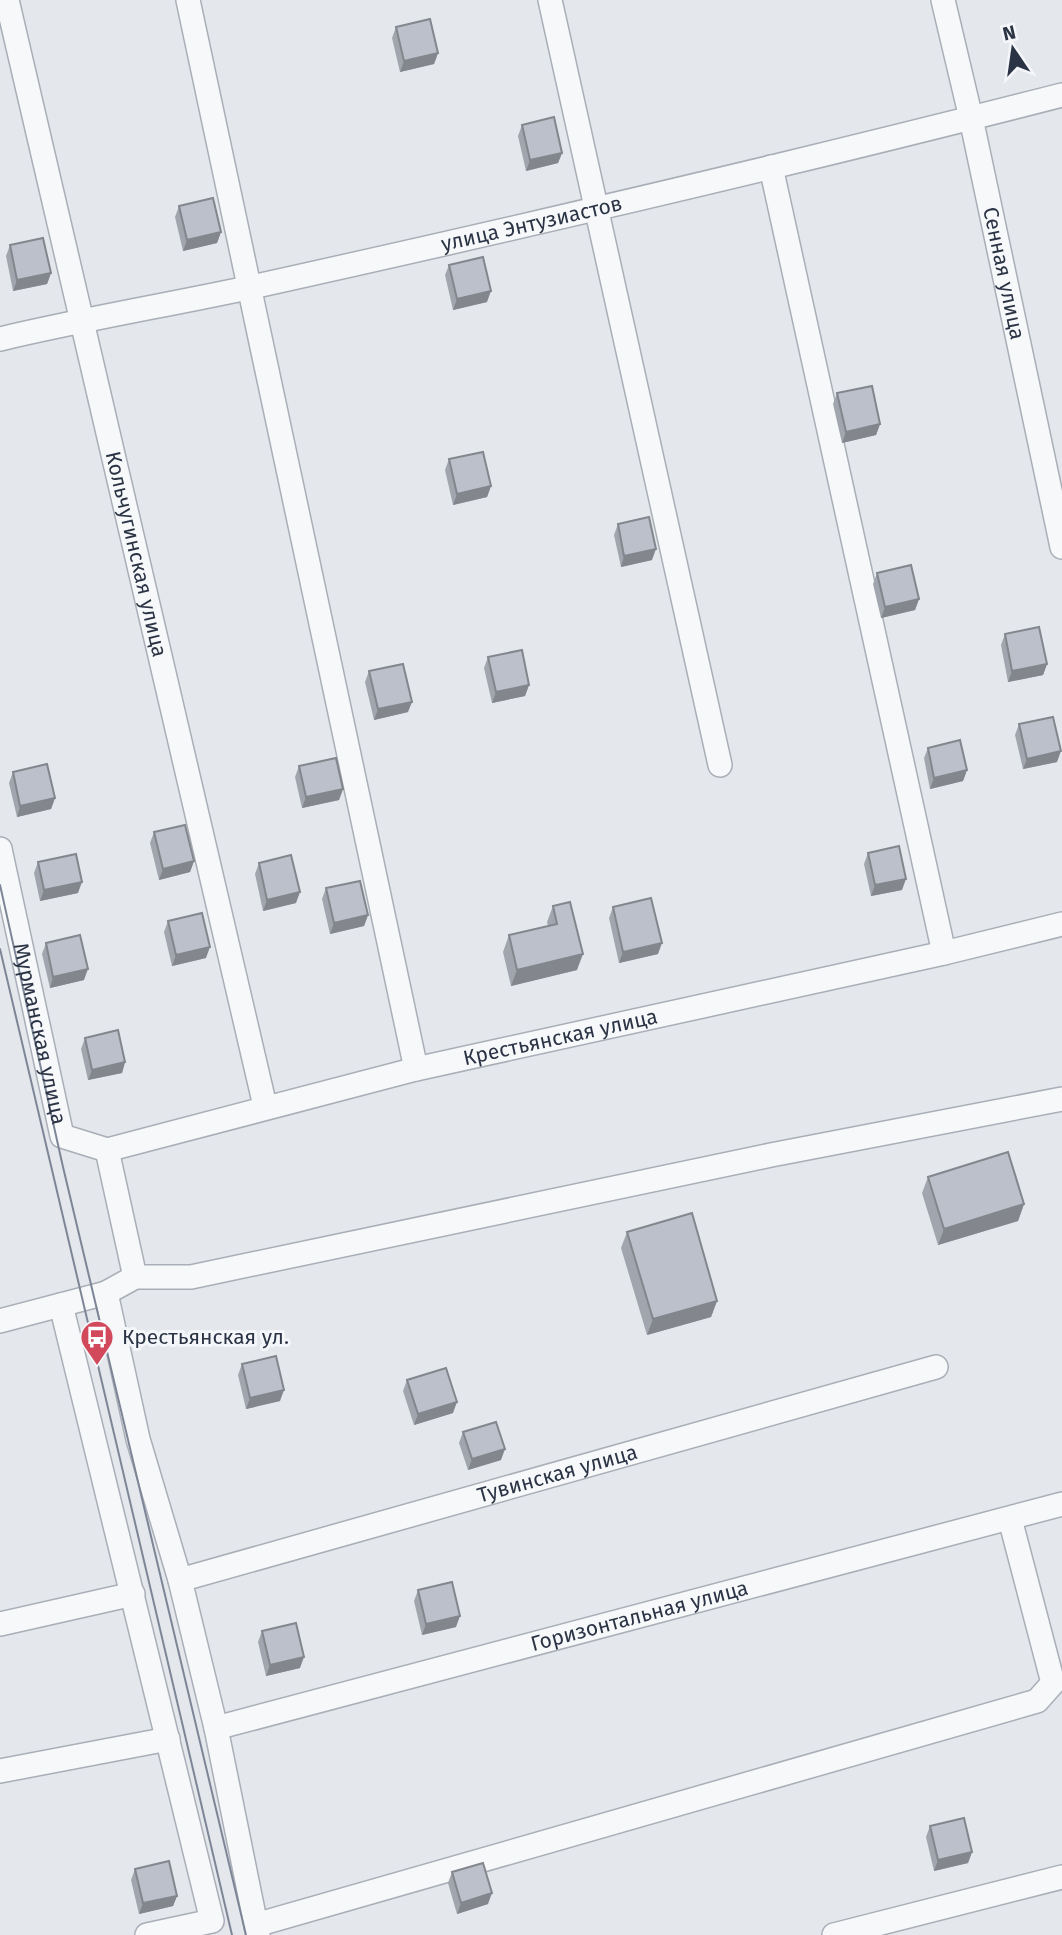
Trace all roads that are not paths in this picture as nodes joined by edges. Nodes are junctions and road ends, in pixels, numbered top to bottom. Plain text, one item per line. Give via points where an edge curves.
1 (7, 0) edge
2 (188, 0) edge
3 (550, 0) edge
4 (943, 0) edge
5 (1062, 95) edge
6 (971, 118) junction
7 (771, 167) junction
8 (598, 209) junction
9 (248, 288) junction
10 (81, 320) junction
11 (0, 340) edge
12 (1062, 547) edge
13 (720, 765) dead end
14 (0, 849) edge
15 (1062, 924) edge
16 (944, 953) junction
17 (416, 1069) junction
18 (1062, 1099) edge
19 (265, 1106) junction
20 (107, 1150) junction
21 (135, 1277) junction
22 (106, 1293) junction
23 (61, 1305) junction
24 (0, 1321) edge
25 (936, 1367) dead end
26 (1062, 1504) edge
27 (1010, 1519) junction
28 (180, 1580) junction
29 (133, 1594) junction
30 (0, 1624) edge
31 (216, 1728) junction
32 (168, 1739) junction
33 (0, 1771) edge
34 (1062, 1877) edge
35 (257, 1930) edge
36 (147, 1935) edge
37 (834, 1935) edge

1 - 10 street, Кольчугинская улица
2 - 9 street
3 - 8 street
4 - 6 street, Сенная улица
5 - 6 street, улица Энтузиастов
6 - 7 street, улица Энтузиастов
6 - 12 street, Сенная улица
7 - 8 street, улица Энтузиастов
7 - 16 street
8 - 9 street, улица Энтузиастов
8 - 13 street
9 - 10 street, улица Энтузиастов
9 - 17 street
10 - 11 street, улица Энтузиастов
10 - 19 street, Кольчугинская улица
14 - 20 street, Мурманская улица via 62,1136
15 - 16 street, Крестьянская улица
16 - 17 street, Крестьянская улица
17 - 19 street, Крестьянская улица
18 - 21 street via 191,1277
19 - 20 street, Крестьянская улица
20 - 21 street
21 - 22 street
22 - 23 street
22 - 28 street via 138,1438
23 - 24 street
23 - 29 street
25 - 28 street, Тувинская улица
26 - 27 street, Горизонтальная улица
27 - 31 street, Горизонтальная улица
27 - 35 street via 1053,1683 1037,1702
28 - 31 street
29 - 30 street
29 - 32 street
31 - 35 street
32 - 33 street
32 - 36 street via 212,1921
34 - 37 street

